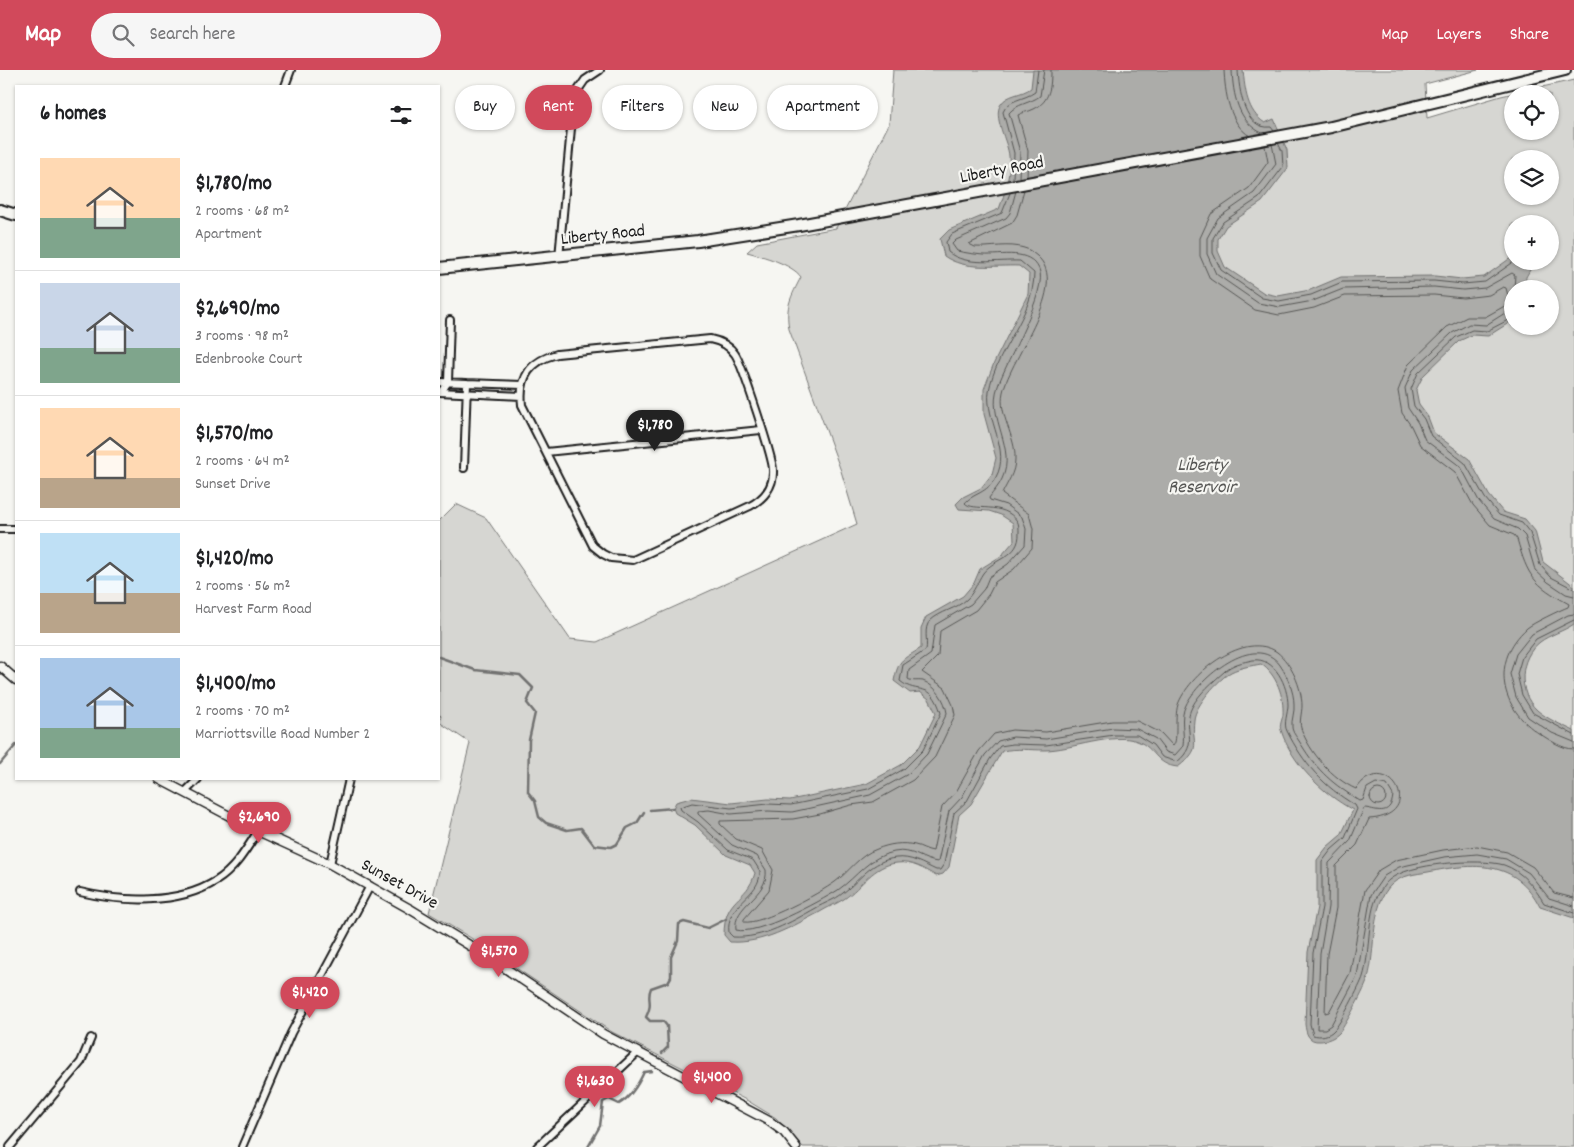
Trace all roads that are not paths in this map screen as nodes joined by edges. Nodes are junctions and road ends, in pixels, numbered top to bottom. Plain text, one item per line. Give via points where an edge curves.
1 (291, 70) edge
2 (600, 70) edge
3 (1565, 70) edge
4 (285, 85) edge
5 (0, 210) edge
6 (15, 215) edge
7 (559, 257) junction
8 (440, 268) edge
9 (450, 320) dead end
10 (440, 382) edge
11 (448, 382) junction
12 (467, 383) junction
13 (522, 385) junction
14 (440, 392) edge
15 (467, 393) junction
16 (521, 396) junction
17 (761, 430) junction
18 (546, 452) junction
19 (464, 468) dead end
20 (0, 529) edge
21 (15, 529) edge
22 (0, 666) edge
23 (15, 679) edge
24 (161, 780) edge
25 (197, 780) edge
26 (349, 780) edge
27 (185, 792) junction
28 (258, 831) junction
29 (330, 864) junction
30 (370, 886) junction
31 (80, 892) dead end
32 (91, 1038) dead end
33 (637, 1054) junction
34 (245, 1146) edge
35 (10, 1147) edge
36 (537, 1147) edge
37 (796, 1147) edge

1 - 4 street
2 - 7 street via 585,80 574,96
3 - 7 main road, Liberty Road via 1331,127 730,237
5 - 6 main road
7 - 8 main road, Liberty Road
9 - 11 street
10 - 11 street
11 - 12 street
11 - 14 street
12 - 13 street
12 - 15 street
13 - 16 street
13 - 17 street via 536,363 557,354 710,339 726,345 739,361
14 - 15 street
15 - 16 street
15 - 19 street
16 - 18 street via 522,405
17 - 18 street
17 - 18 street via 773,470 768,490 761,500 633,560 611,558 593,546
20 - 21 street
22 - 23 street
24 - 27 street, Sunset Drive
25 - 27 street
26 - 29 street
27 - 28 street, Sunset Drive
28 - 29 street, Sunset Drive
28 - 31 street via 231,869 200,889 132,899
29 - 30 street, Sunset Drive
30 - 33 street, Sunset Drive via 447,930
30 - 34 street via 291,1033
32 - 35 street via 81,1062
33 - 36 street
33 - 37 street, Sunset Drive via 749,1109 784,1132

